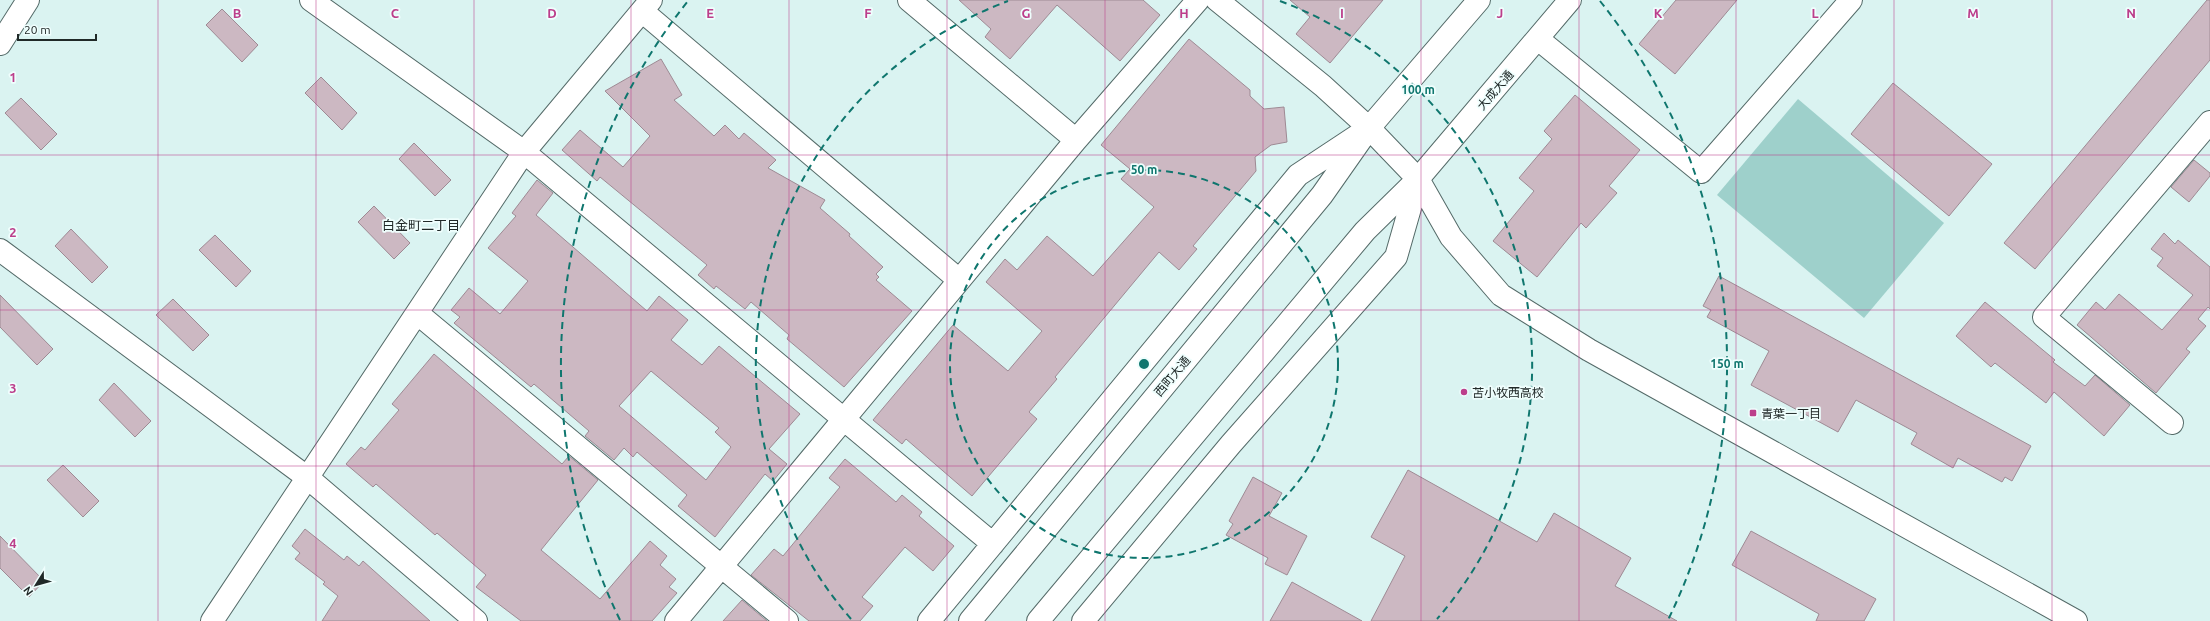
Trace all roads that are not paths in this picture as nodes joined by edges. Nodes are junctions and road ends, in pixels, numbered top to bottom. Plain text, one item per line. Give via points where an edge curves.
1 (28, 0) edge
2 (311, 0) edge
3 (909, 0) edge
4 (1198, 0) edge
5 (1217, 0) edge
6 (1479, 0) edge
7 (1570, 0) edge
8 (1851, 0) edge
9 (647, 6) edge
10 (1538, 39) junction
11 (0, 44) edge
12 (2210, 122) edge
13 (1370, 128) junction
14 (1076, 140) junction
15 (524, 152) junction
16 (1418, 179) junction
17 (0, 250) edge
18 (959, 280) junction
19 (417, 313) junction
20 (843, 419) junction
21 (2172, 423) dead end
22 (308, 478) junction
23 (993, 544) junction
24 (722, 567) junction
25 (212, 621) edge
26 (476, 621) edge
27 (676, 621) edge
28 (787, 621) edge
29 (928, 621) edge
30 (970, 621) edge
31 (1038, 621) edge
32 (1083, 621) edge
33 (2076, 621) edge

1 - 11 street
2 - 15 street
3 - 14 street
4 - 14 street
5 - 13 street via 1323,86
6 - 13 street
7 - 10 street, 大成大通
8 - 10 street via 1701,172
9 - 15 street
9 - 18 street
10 - 16 street, 大成大通
12 - 21 street via 2044,317
13 - 16 street
13 - 23 street via 1298,175
13 - 30 street, 西町大通 via 1322,195
14 - 18 street
15 - 19 street
15 - 20 street
16 - 31 street via 1365,231
16 - 32 street via 1396,257 1231,444
16 - 33 street via 1451,237 1501,295 1589,350
17 - 22 street
18 - 20 street
19 - 22 street
19 - 24 street
20 - 23 street
20 - 24 street
22 - 25 street
22 - 26 street
23 - 29 street
24 - 27 street
24 - 28 street

